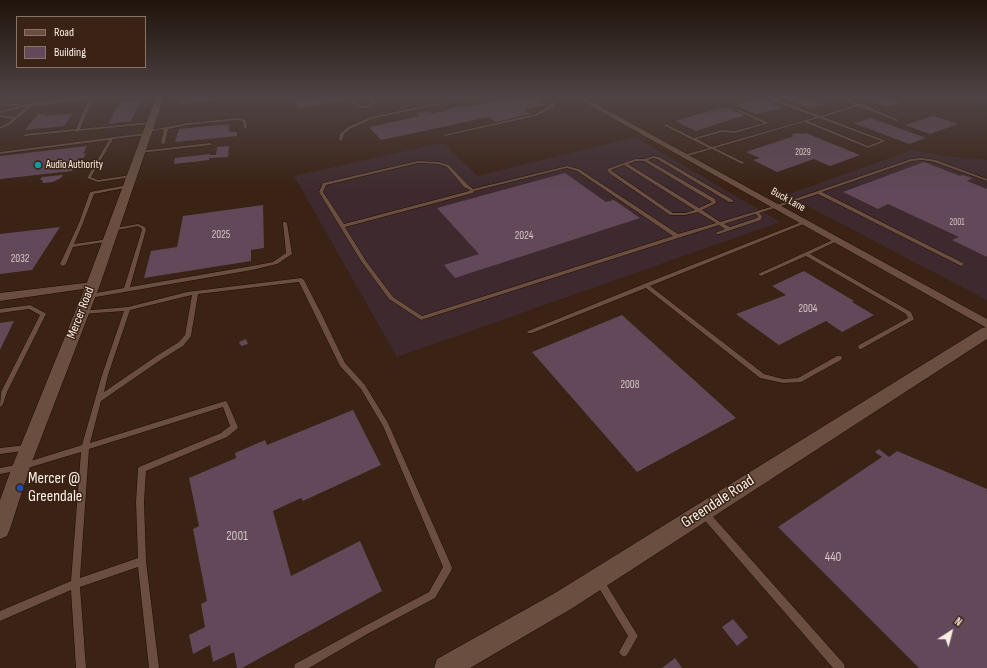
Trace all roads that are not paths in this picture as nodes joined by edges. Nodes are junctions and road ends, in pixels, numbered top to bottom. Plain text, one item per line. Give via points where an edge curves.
1 (78, 128) edge
2 (164, 128) edge
3 (166, 128) edge
4 (349, 128) edge
5 (476, 128) edge
6 (637, 128) edge
7 (671, 128) edge
8 (749, 128) edge
9 (780, 128) edge
10 (822, 128) edge
11 (849, 128) edge
12 (148, 130) junction
13 (77, 131) junction
14 (735, 132) junction
15 (25, 135) dead end
16 (445, 135) dead end
17 (746, 138) junction
18 (110, 139) junction
19 (693, 139) junction
20 (341, 140) dead end
21 (162, 143) dead end
22 (210, 144) dead end
23 (712, 148) junction
24 (140, 152) junction
25 (0, 153) edge
26 (685, 156) junction
27 (645, 160) junction
28 (742, 163) dead end
29 (625, 164) junction
30 (987, 180) edge
31 (130, 181) junction
32 (472, 190) junction
33 (818, 192) junction
34 (730, 200) dead end
35 (776, 207) junction
36 (699, 210) junction
37 (756, 213) junction
38 (804, 222) junction
39 (285, 223) dead end
40 (720, 223) junction
41 (343, 226) junction
42 (728, 229) junction
43 (112, 230) junction
44 (717, 233) dead end
45 (677, 236) junction
46 (108, 240) junction
47 (837, 240) junction
48 (71, 246) junction
49 (807, 254) junction
50 (63, 264) dead end
51 (960, 264) dead end
52 (761, 274) dead end
53 (646, 285) junction
54 (127, 289) junction
55 (90, 290) junction
56 (195, 294) junction
57 (0, 297) edge
58 (128, 309) junction
59 (0, 311) edge
60 (82, 312) junction
61 (987, 324) edge
62 (530, 332) dead end
63 (987, 332) edge
64 (861, 346) dead end
65 (839, 358) dead end
66 (99, 399) junction
67 (0, 404) edge
68 (28, 448) junction
69 (84, 448) junction
70 (0, 451) edge
71 (21, 467) junction
72 (0, 471) edge
73 (703, 512) junction
74 (0, 528) edge
75 (142, 561) junction
76 (598, 578) junction
77 (75, 584) junction
78 (0, 616) edge
79 (624, 652) dead end
80 (81, 668) edge
81 (154, 668) edge
82 (298, 668) edge
83 (446, 668) edge
84 (840, 668) edge

1 - 13 lane
2 - 12 lane
3 - 21 lane
4 - 20 lane via 342,134
5 - 16 lane
6 - 26 street, Buck Lane
7 - 19 lane
8 - 14 lane
9 - 17 lane
10 - 11 lane via 868,147 884,141
12 - 13 lane
12 - 18 lane
12 - 24 street, Mercer Road
13 - 15 lane
14 - 17 lane
14 - 19 lane via 722,131
17 - 23 lane
18 - 25 lane
18 - 31 lane via 90,178 98,181
19 - 23 lane
22 - 24 lane
23 - 26 lane
23 - 28 lane
24 - 31 street, Mercer Road
26 - 35 street, Buck Lane
27 - 29 lane
27 - 34 lane via 658,158
27 - 36 lane via 713,200 714,202
29 - 36 lane
29 - 36 lane via 609,169 610,172 672,214
30 - 33 lane via 922,159 910,160
31 - 43 street, Mercer Road
31 - 48 lane via 92,193
32 - 41 lane
32 - 41 lane via 448,166 418,162 324,184 321,192
32 - 45 lane via 567,167 578,170
33 - 35 lane
33 - 51 lane
35 - 37 lane
35 - 38 street, Buck Lane
36 - 40 lane
37 - 40 lane
37 - 42 lane via 760,216 759,219
38 - 47 street, Buck Lane
38 - 53 lane
39 - 54 lane via 289,254 275,263
40 - 42 lane
40 - 45 lane
41 - 45 lane via 391,298 421,318
42 - 44 lane
43 - 46 street, Mercer Road
43 - 54 lane via 138,225 144,230
46 - 48 lane
46 - 55 street, Mercer Road
47 - 49 lane
47 - 61 street, Buck Lane
48 - 50 lane
49 - 52 lane
49 - 64 lane via 909,313 911,319
53 - 62 lane
53 - 65 lane via 762,376 783,381 799,380
54 - 55 lane
55 - 57 street
55 - 60 street, Mercer Road
56 - 58 lane
56 - 66 lane via 188,336 181,344
56 - 82 lane via 301,280 342,364 363,387 386,425 448,568 432,595
58 - 60 lane
58 - 66 lane
59 - 67 lane via 30,307 42,314
60 - 68 street, Mercer Road
63 - 73 street, Greendale Road
66 - 69 lane
68 - 70 lane
68 - 71 street, Mercer Road
69 - 71 lane
69 - 75 lane via 226,404 234,427 224,435 142,469
69 - 77 lane
71 - 72 lane
71 - 74 street, Mercer Road
73 - 76 street, Greendale Road
73 - 84 lane
75 - 77 lane
75 - 81 lane
76 - 79 lane via 633,636
76 - 83 street, Greendale Road
77 - 78 lane
77 - 80 lane

